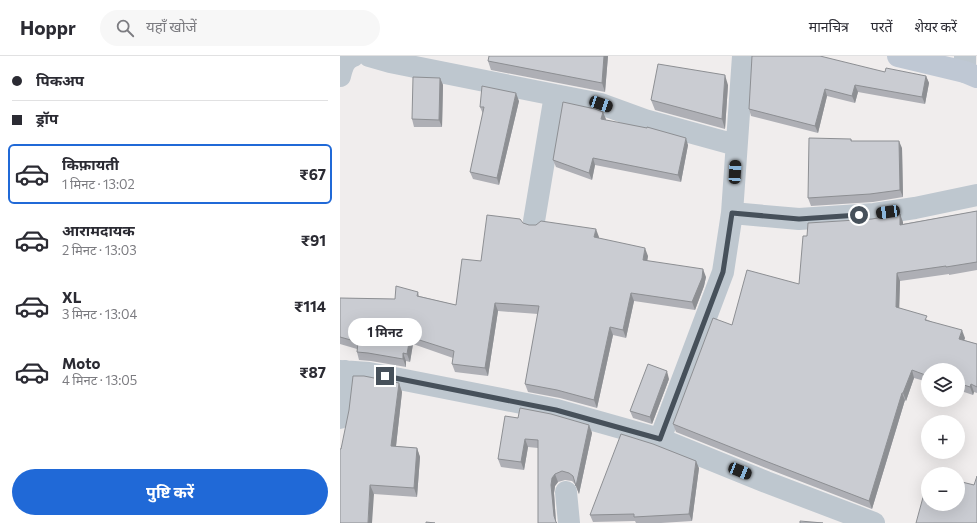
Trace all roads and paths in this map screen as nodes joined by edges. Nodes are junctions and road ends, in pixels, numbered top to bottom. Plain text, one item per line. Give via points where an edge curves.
1 (353, 56) edge
2 (369, 56) edge
3 (743, 56) edge
4 (898, 56) edge
5 (390, 59) edge
6 (969, 68) edge
7 (340, 76) edge
8 (554, 95) junction
9 (736, 145) junction
10 (977, 195) edge
11 (732, 213) junction
12 (534, 221) dead end
13 (342, 371) edge
14 (340, 418) edge
15 (660, 439) junction
16 (566, 492) dead end
17 (569, 523) edge
18 (874, 523) edge

1 - 7 street via 344,64
2 - 5 street
3 - 9 street
4 - 6 main road
5 - 8 street
8 - 9 street via 601,104 645,120
8 - 12 street
9 - 11 street
10 - 11 street via 874,214 799,219
11 - 15 street via 723,272
13 - 14 street
13 - 15 street via 369,372 556,410
15 - 18 street
16 - 17 street

